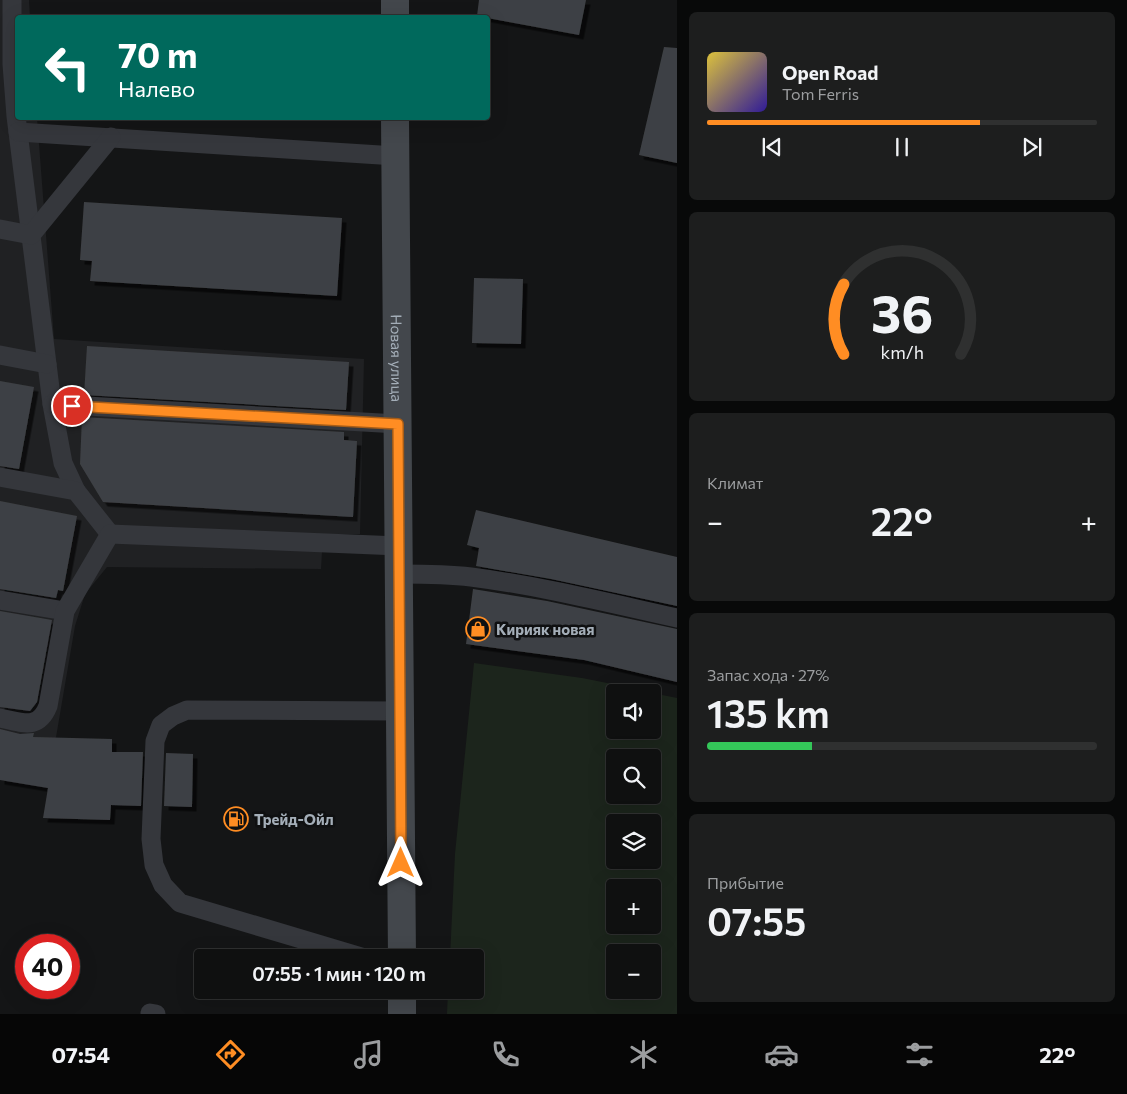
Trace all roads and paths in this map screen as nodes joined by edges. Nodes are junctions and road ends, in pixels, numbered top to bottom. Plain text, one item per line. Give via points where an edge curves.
1 (12, 0) edge
2 (395, 0) edge
3 (395, 15) edge
4 (15, 98) edge
5 (17, 120) edge
6 (396, 120) edge
7 (18, 132) junction
8 (111, 137) junction
9 (396, 156) junction
10 (0, 229) edge
11 (31, 235) junction
12 (0, 355) edge
13 (47, 364) junction
14 (52, 404) junction
15 (398, 424) junction
16 (0, 477) edge
17 (76, 491) junction
18 (110, 534) junction
19 (399, 546) junction
20 (399, 574) junction
21 (0, 600) edge
22 (64, 611) junction
23 (677, 618) edge
24 (400, 711) junction
25 (0, 718) edge
26 (335, 949) edge
27 (402, 949) edge
28 (402, 999) edge
29 (402, 1014) edge

1 - 4 lane
2 - 3 street
5 - 7 lane
6 - 9 street, Новая улица
7 - 8 lane
7 - 11 lane
8 - 9 lane
8 - 11 lane
9 - 15 street, Новая улица
10 - 11 lane
11 - 13 lane
12 - 13 lane
13 - 14 lane
14 - 15 lane
14 - 17 lane via 63,463
15 - 19 street, Новая улица
16 - 17 lane
17 - 18 lane
18 - 19 lane
18 - 22 lane
19 - 20 street, Новая улица
20 - 23 lane via 472,577 561,592
20 - 24 street, Новая улица
21 - 22 lane
22 - 25 lane via 44,716 30,723
24 - 26 lane via 187,710 161,725 155,741 151,839 154,866 163,885 180,903
24 - 27 street, Новая улица
28 - 29 street

